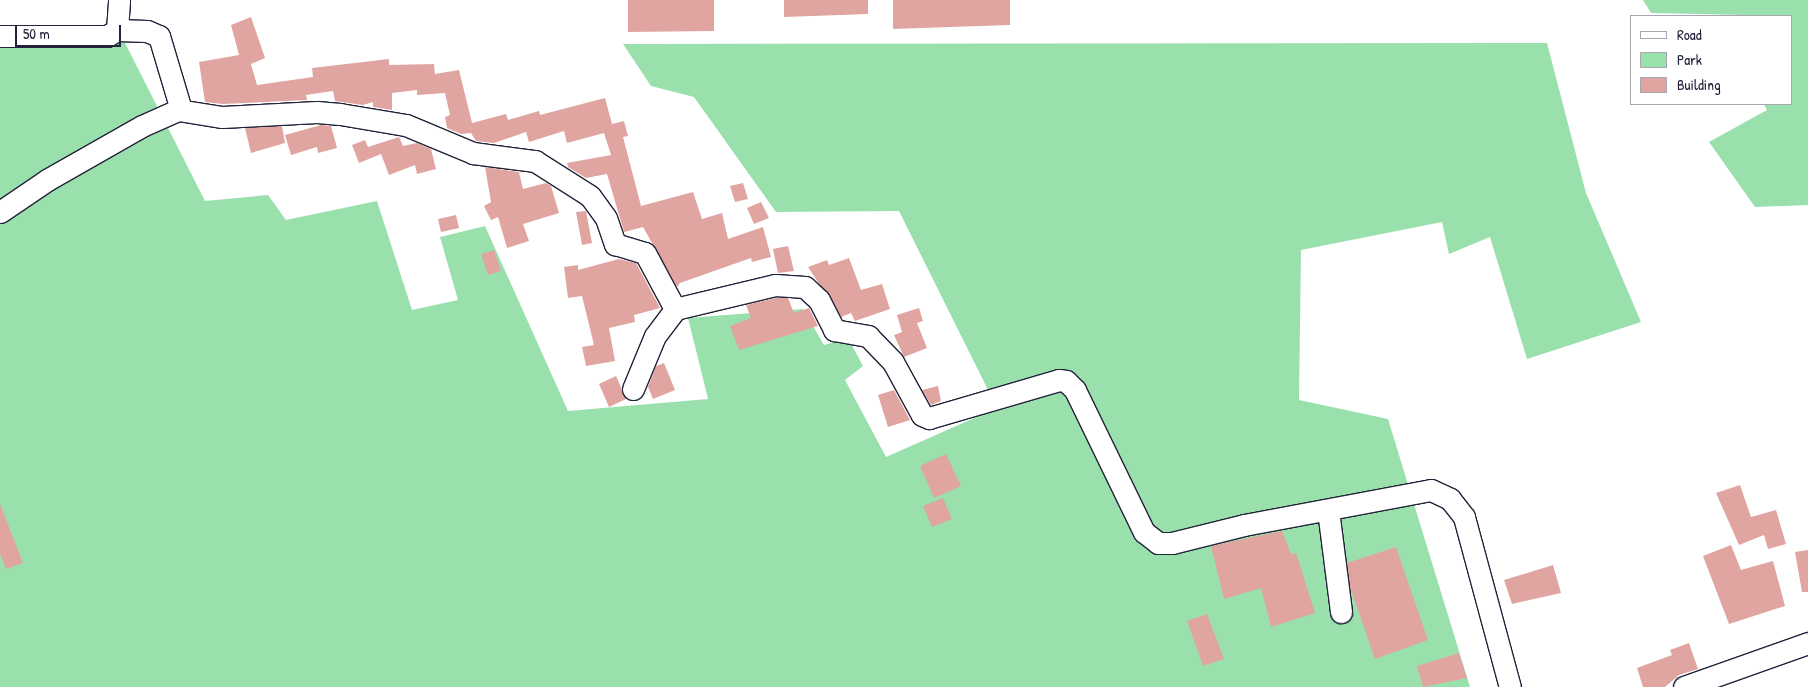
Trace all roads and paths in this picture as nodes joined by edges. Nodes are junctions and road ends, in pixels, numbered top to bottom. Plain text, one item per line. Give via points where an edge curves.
1 (119, 0) edge
2 (117, 30) junction
3 (0, 36) edge
4 (181, 110) junction
5 (0, 212) edge
6 (675, 309) junction
7 (633, 389) dead end
8 (1328, 510) junction
9 (1340, 612) dead end
10 (1808, 643) edge
11 (1510, 687) edge
12 (1684, 687) edge

1 - 2 street
2 - 3 street via 107,36
2 - 4 street via 147,31 159,36
4 - 5 street via 142,126
4 - 6 street via 222,118 317,112 340,114 406,125 473,153 535,161 590,196 606,218 615,244 644,253
6 - 7 street via 655,336
6 - 8 street via 775,285 805,286 819,300 834,330 868,336 893,362 917,410 929,418 1058,380 1066,382 1075,390 1144,532 1158,543 1172,543 1244,525
8 - 9 street
8 - 11 street via 1430,490 1450,499 1464,517
10 - 12 street

